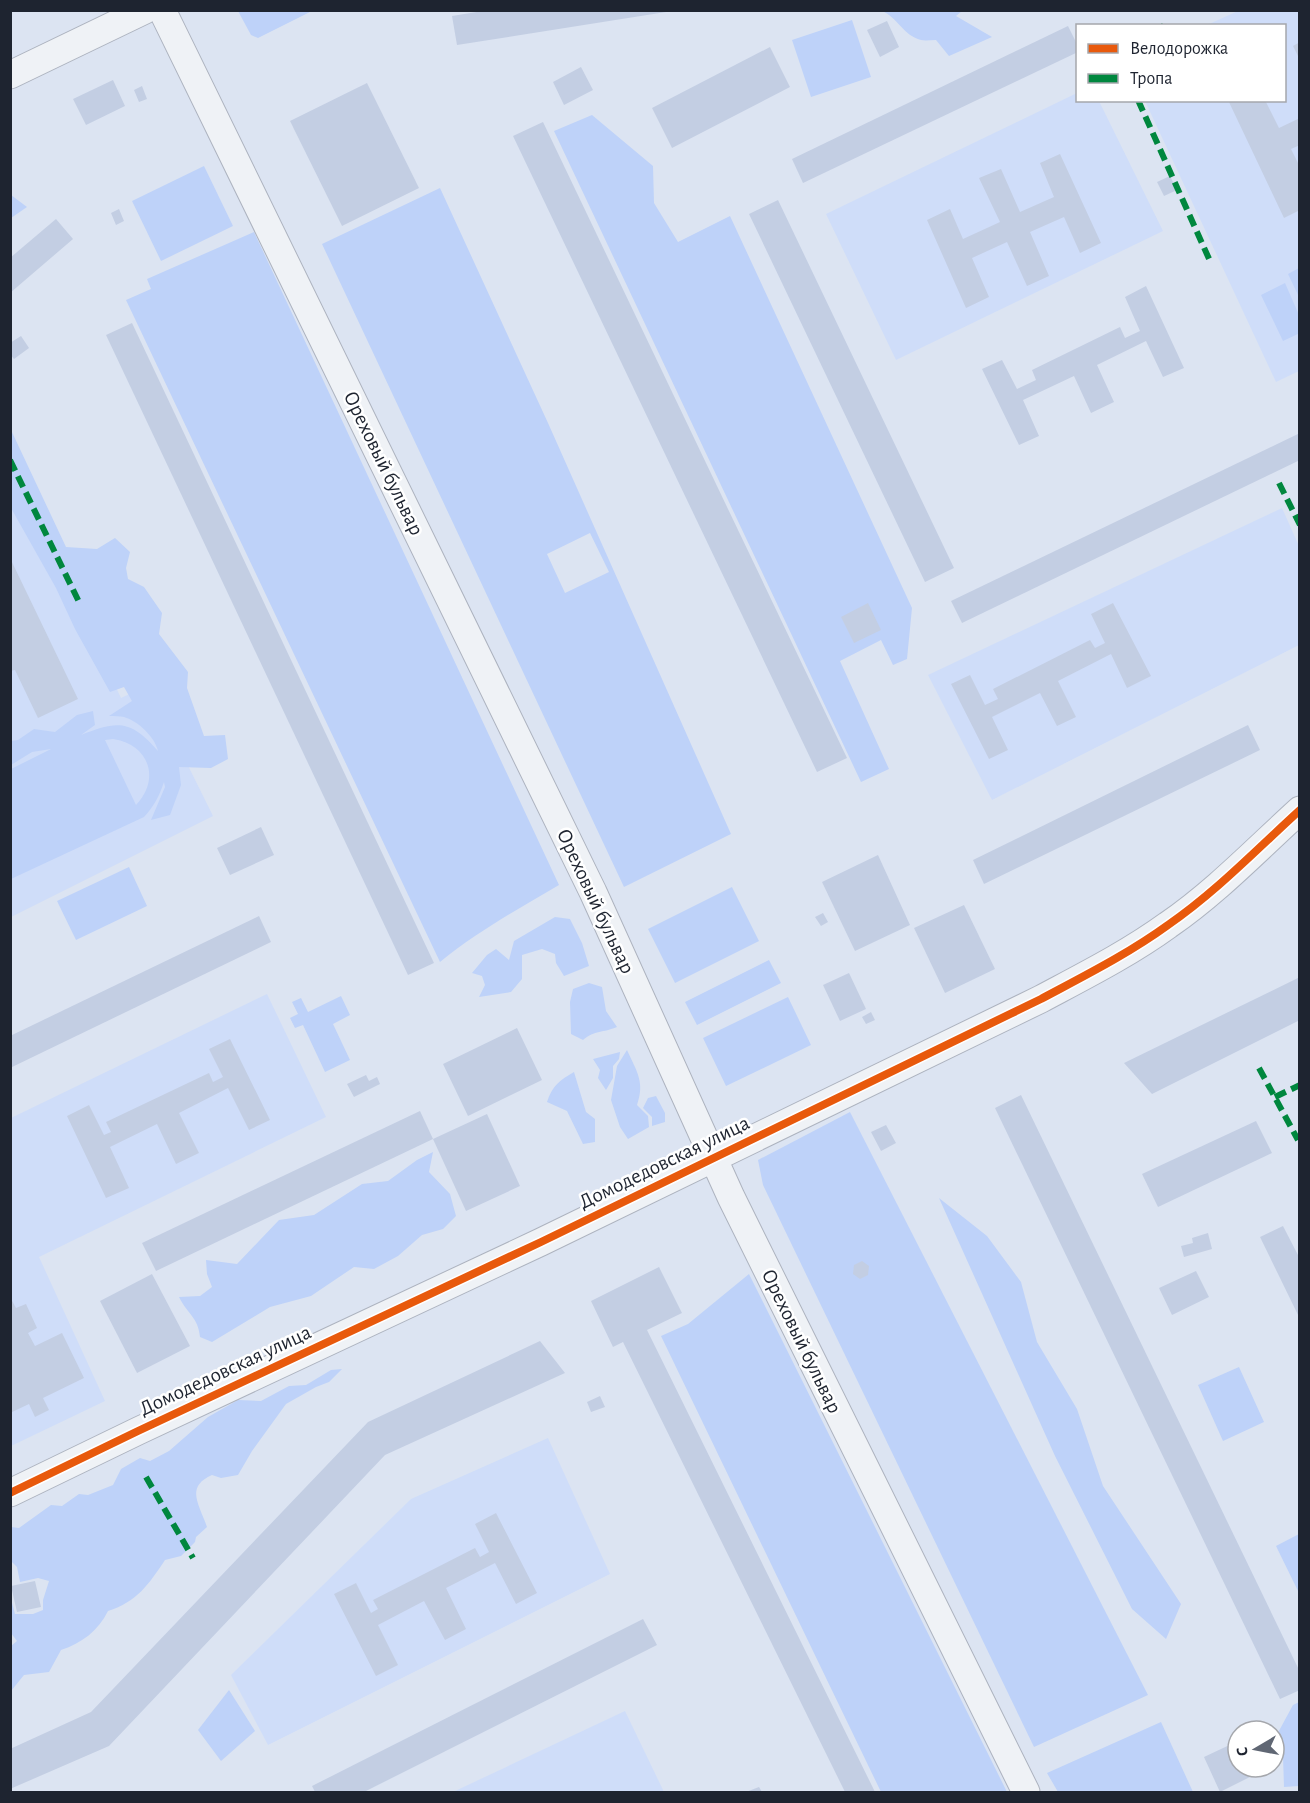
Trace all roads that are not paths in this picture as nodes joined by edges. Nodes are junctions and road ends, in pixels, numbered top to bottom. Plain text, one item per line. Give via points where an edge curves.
1 (145, 10) edge
2 (162, 10) edge
3 (10, 75) edge
4 (1299, 810) edge
5 (713, 1159) junction
6 (10, 1493) edge
7 (1026, 1792) edge

1 - 3 main road
2 - 5 main road, Ореховый бульвар via 593,892
4 - 5 main road, Домодедовская улица via 1220,884 1139,945 1041,999
5 - 6 main road, Домодедовская улица
5 - 7 main road, Ореховый бульвар

